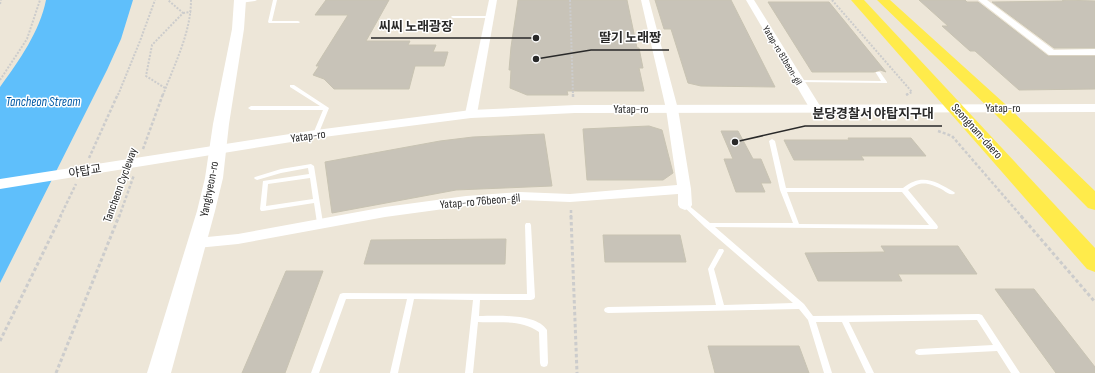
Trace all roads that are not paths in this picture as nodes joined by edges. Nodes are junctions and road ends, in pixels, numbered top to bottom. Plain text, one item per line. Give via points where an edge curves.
1 (255, 0) edge
2 (275, 0) edge
3 (493, 0) edge
4 (645, 0) edge
5 (750, 0) edge
6 (857, 0) edge
7 (883, 0) edge
8 (982, 0) edge
9 (240, 1) edge
10 (453, 17) dead end
11 (489, 17) junction
12 (298, 22) dead end
13 (1095, 52) edge
14 (878, 72) dead end
15 (798, 81) junction
16 (292, 86) dead end
17 (251, 108) dead end
18 (326, 108) junction
19 (957, 108) junction
20 (999, 108) junction
21 (1095, 108) edge
22 (672, 109) junction
23 (816, 109) junction
24 (471, 114) junction
25 (316, 134) junction
26 (772, 141) dead end
27 (217, 150) junction
28 (170, 157) joint
29 (312, 176) junction
30 (257, 178) dead end
31 (0, 184) edge
32 (684, 189) junction
33 (783, 190) junction
34 (904, 190) junction
35 (952, 194) dead end
36 (316, 201) junction
37 (1095, 203) edge
38 (685, 205) joint
39 (320, 223) junction
40 (528, 225) dead end
41 (707, 225) junction
42 (797, 226) junction
43 (196, 243) junction
44 (721, 251) dead end
45 (1095, 263) edge
46 (412, 297) junction
47 (477, 297) junction
48 (801, 306) junction
49 (721, 308) junction
50 (608, 310) dead end
51 (475, 319) junction
52 (811, 320) junction
53 (844, 320) junction
54 (999, 348) junction
55 (920, 352) dead end
56 (544, 363) dead end
57 (159, 373) edge
58 (315, 373) edge
59 (394, 373) edge
60 (469, 373) edge
61 (828, 373) edge
62 (870, 373) edge
63 (1016, 373) edge

1 - 9 lane
2 - 12 lane via 270,22
3 - 11 street
4 - 22 street
5 - 15 street, Yatap-ro 81beon-gil
6 - 19 main road, Seongnam-daero
7 - 20 main road
8 - 13 street via 1052,53
9 - 27 main road, Yanghyeon-ro via 238,29
10 - 11 lane
11 - 24 street
14 - 15 lane via 885,82
15 - 23 street, Yatap-ro 81beon-gil
16 - 18 lane
17 - 18 lane
18 - 25 lane
19 - 20 street, Yatap-ro
19 - 23 street, Yatap-ro
19 - 45 main road, Seongnam-daero
20 - 21 street, Yatap-ro
20 - 37 main road
22 - 23 street, Yatap-ro
22 - 24 street, Yatap-ro via 546,110
22 - 32 street
24 - 25 street, Yatap-ro
25 - 27 street, Yatap-ro
26 - 33 lane
27 - 28 street, Yatap-ro
27 - 43 main road, Yanghyeon-ro via 214,178
28 - 31 street, 야탑교
29 - 30 lane via 311,166
29 - 36 lane
29 - 36 lane via 265,182 263,208
32 - 38 street
32 - 39 street, Yatap-ro 76beon-gil via 570,198 520,196 466,201
33 - 34 lane
33 - 42 lane
34 - 35 lane via 912,182 927,181
34 - 42 lane via 935,227
36 - 39 lane
38 - 41 lane
39 - 43 street, Yatap-ro 76beon-gil via 238,239
40 - 47 lane via 531,297
41 - 42 lane
41 - 48 lane
43 - 57 main road, Yanghyeon-ro
44 - 49 lane via 711,269
46 - 47 lane
46 - 58 lane via 343,296
46 - 59 lane
47 - 51 lane
48 - 49 lane
48 - 52 lane
49 - 50 lane
51 - 56 lane via 524,320 536,324 543,330
51 - 60 lane
52 - 53 lane
52 - 61 lane
53 - 54 lane via 979,317
53 - 62 lane
54 - 55 lane
54 - 63 lane

